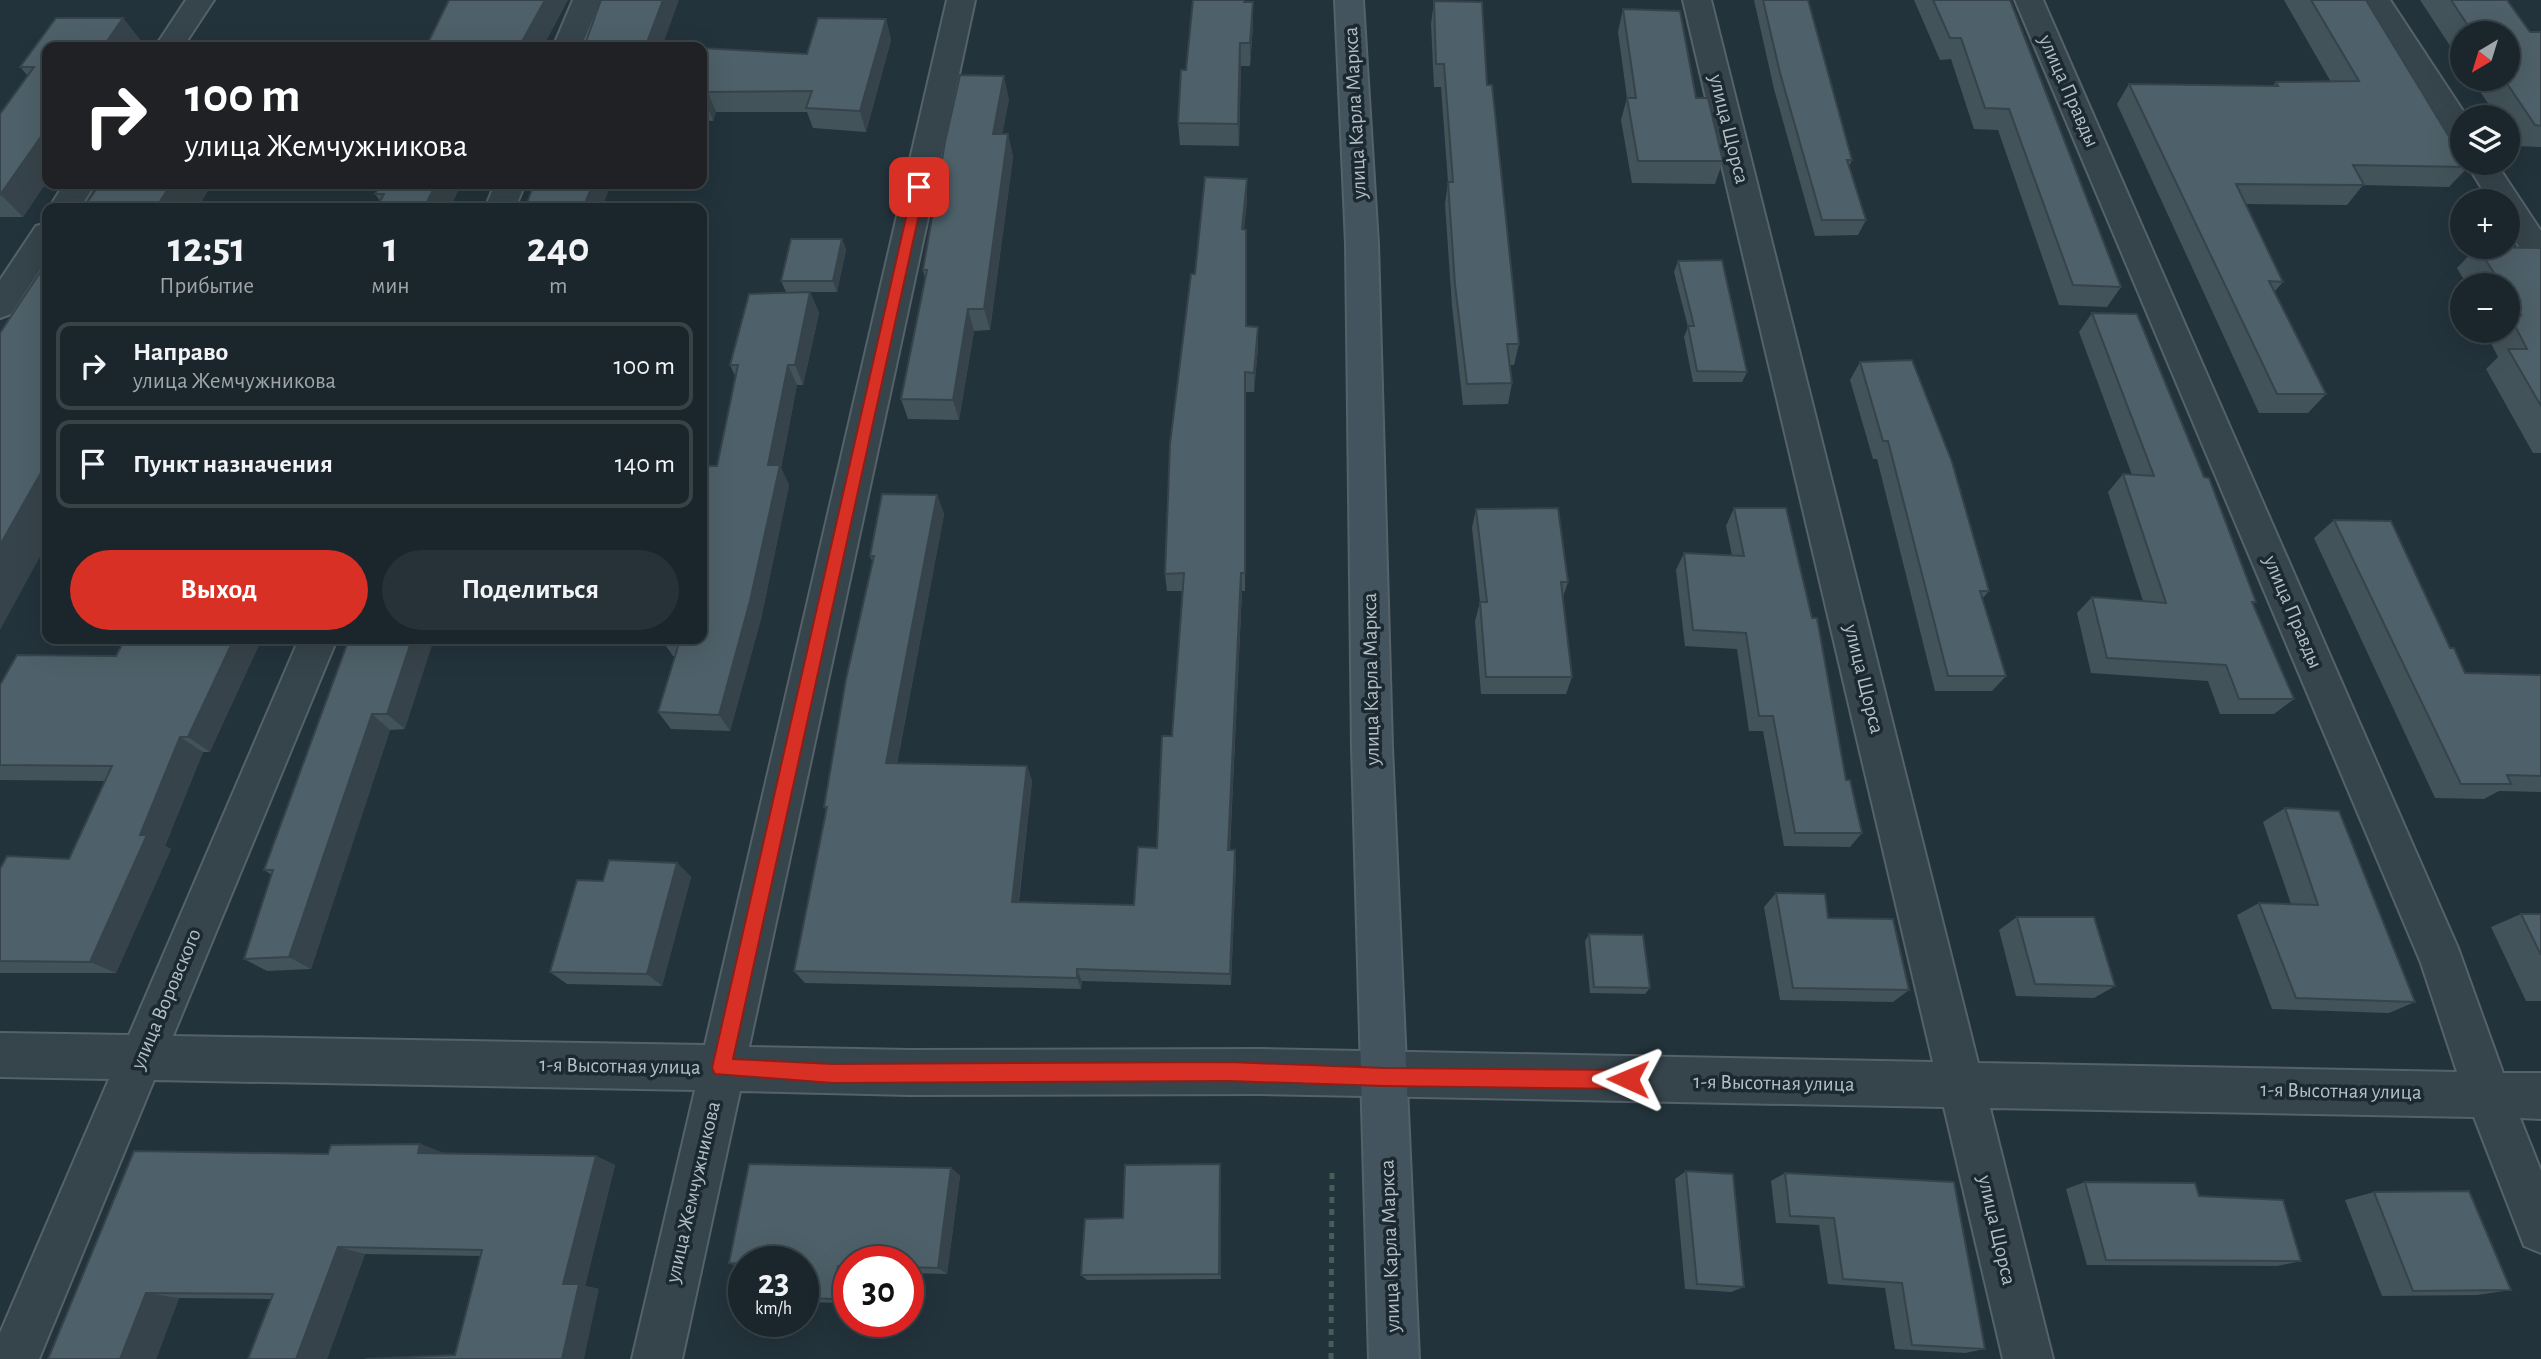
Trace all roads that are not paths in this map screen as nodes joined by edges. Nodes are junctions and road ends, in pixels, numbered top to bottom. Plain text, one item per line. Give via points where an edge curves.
1 (200, 0) edge
2 (587, 0) edge
3 (961, 0) edge
4 (1349, 0) edge
5 (1697, 0) edge
6 (2029, 0) edge
7 (2376, 0) edge
8 (172, 42) edge
9 (569, 42) edge
10 (2450, 114) edge
11 (2520, 223) edge
12 (42, 242) edge
13 (2541, 256) edge
14 (0, 306) edge
15 (316, 644) edge
16 (0, 1055) edge
17 (142, 1058) junction
18 (721, 1068) junction
19 (1384, 1077) junction
20 (1964, 1087) junction
21 (2488, 1096) junction
22 (2541, 1096) edge
23 (2541, 1229) edge
24 (15, 1359) edge
25 (657, 1359) edge
26 (1394, 1359) edge
27 (2028, 1359) edge

1 - 8 street
2 - 9 street
3 - 18 street, улица Жемчужникова
4 - 19 main road, улица Карла Маркса via 1362,244
5 - 20 street, улица Щорса
6 - 21 street, улица Правды via 2443,963
7 - 10 street
11 - 13 street
12 - 14 street
15 - 17 street, улица Воровского
16 - 17 street, 1-я Высотная улица
17 - 18 street, 1-я Высотная улица
17 - 24 street, улица Воровского
18 - 19 street, 1-я Высотная улица
18 - 25 street, улица Жемчужникова
19 - 20 street, 1-я Высотная улица
19 - 26 main road, улица Карла Маркса
20 - 21 street, 1-я Высотная улица
20 - 27 street, улица Щорса
21 - 22 street, 1-я Высотная улица
21 - 23 street, улица Правды

